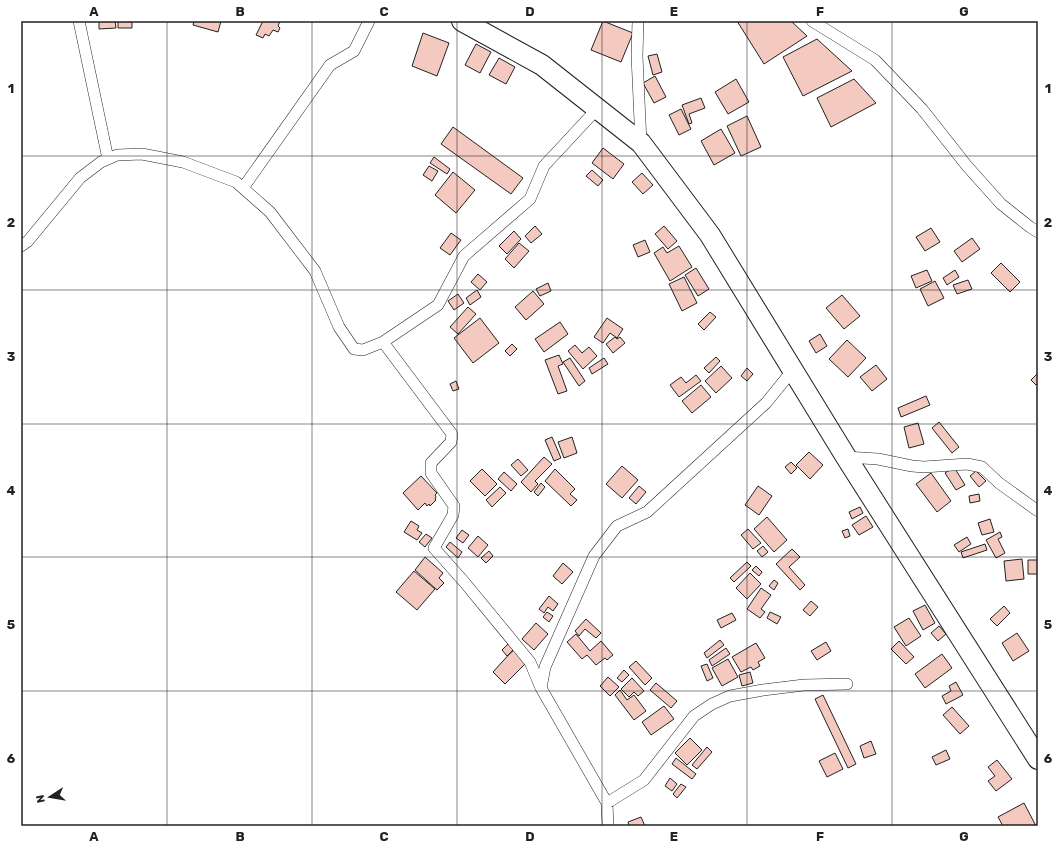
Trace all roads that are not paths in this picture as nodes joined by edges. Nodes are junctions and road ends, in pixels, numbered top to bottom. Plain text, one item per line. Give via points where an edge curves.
1 (79, 21) edge
2 (368, 21) edge
3 (462, 21) edge
4 (638, 21) edge
5 (812, 21) edge
6 (598, 109) junction
7 (641, 143) junction
8 (108, 159) junction
9 (243, 188) junction
10 (1038, 232) edge
11 (21, 246) edge
12 (383, 342) junction
13 (792, 371) junction
14 (846, 457) junction
15 (1038, 511) edge
16 (847, 684) dead end
17 (541, 688) junction
18 (1038, 759) edge
19 (607, 803) junction
20 (608, 826) edge

1 - 8 street
2 - 9 street via 354,52 330,65
3 - 6 highway via 542,65
4 - 7 street
5 - 10 street via 875,60 922,109 1001,204
6 - 7 highway
6 - 12 street via 544,166 530,199 464,256 438,305
7 - 13 highway via 710,235
8 - 9 street via 117,155 142,154 183,162 236,182
8 - 11 street via 80,178 28,241
9 - 12 street via 270,212 315,271 339,327 354,349 363,350
12 - 17 street via 452,434 451,442 430,463 430,473 454,506 452,515 434,548 530,662
13 - 14 highway
13 - 17 street via 766,403 647,512 617,526 594,556 545,667
14 - 15 street via 878,459 924,467 967,464 982,467 999,483
14 - 18 highway
16 - 19 street via 804,685 763,690 730,696 712,704 694,716 644,780
17 - 19 street
19 - 20 street

